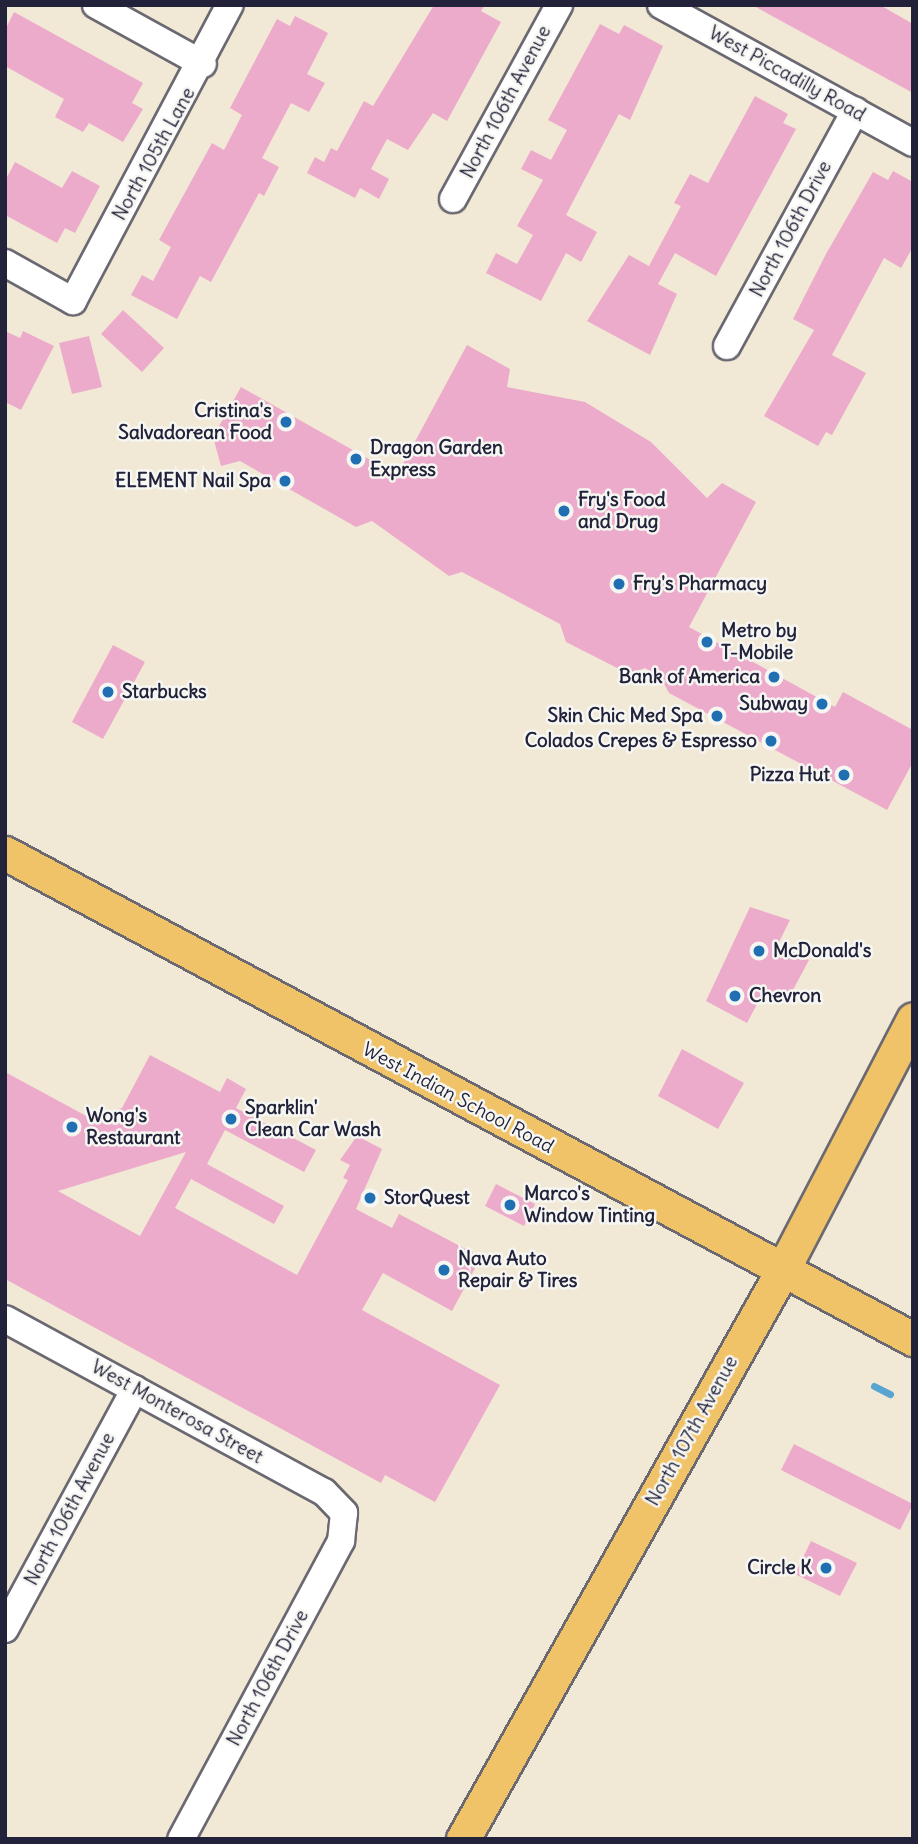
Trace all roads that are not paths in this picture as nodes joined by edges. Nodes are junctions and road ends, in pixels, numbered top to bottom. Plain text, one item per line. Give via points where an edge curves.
1 (96, 5) edge
2 (230, 5) edge
3 (558, 5) edge
4 (661, 5) edge
5 (203, 64) junction
6 (855, 111) junction
7 (913, 143) edge
8 (453, 199) dead end
9 (5, 263) edge
10 (727, 346) dead end
11 (5, 853) edge
12 (913, 1019) edge
13 (781, 1273) junction
14 (5, 1319) edge
15 (913, 1339) edge
16 (135, 1389) junction
17 (344, 1513) joint
18 (5, 1629) edge
19 (181, 1839) edge
20 (463, 1839) edge

1 - 5 street
2 - 5 street, North 105th Lane
3 - 8 street, North 106th Avenue
4 - 6 street, West Piccadilly Road
5 - 9 street, North 105th Lane via 73,300
6 - 7 street, West Piccadilly Road
6 - 10 street, North 106th Drive
11 - 13 main road, West Indian School Road
12 - 13 main road, North 107th Avenue
13 - 15 main road, West Indian School Road
13 - 20 main road, North 107th Avenue
14 - 16 street, West Monterosa Street
16 - 17 street, West Monterosa Street via 324,1492
16 - 18 street, North 106th Avenue
17 - 19 street, North 106th Drive via 341,1541

